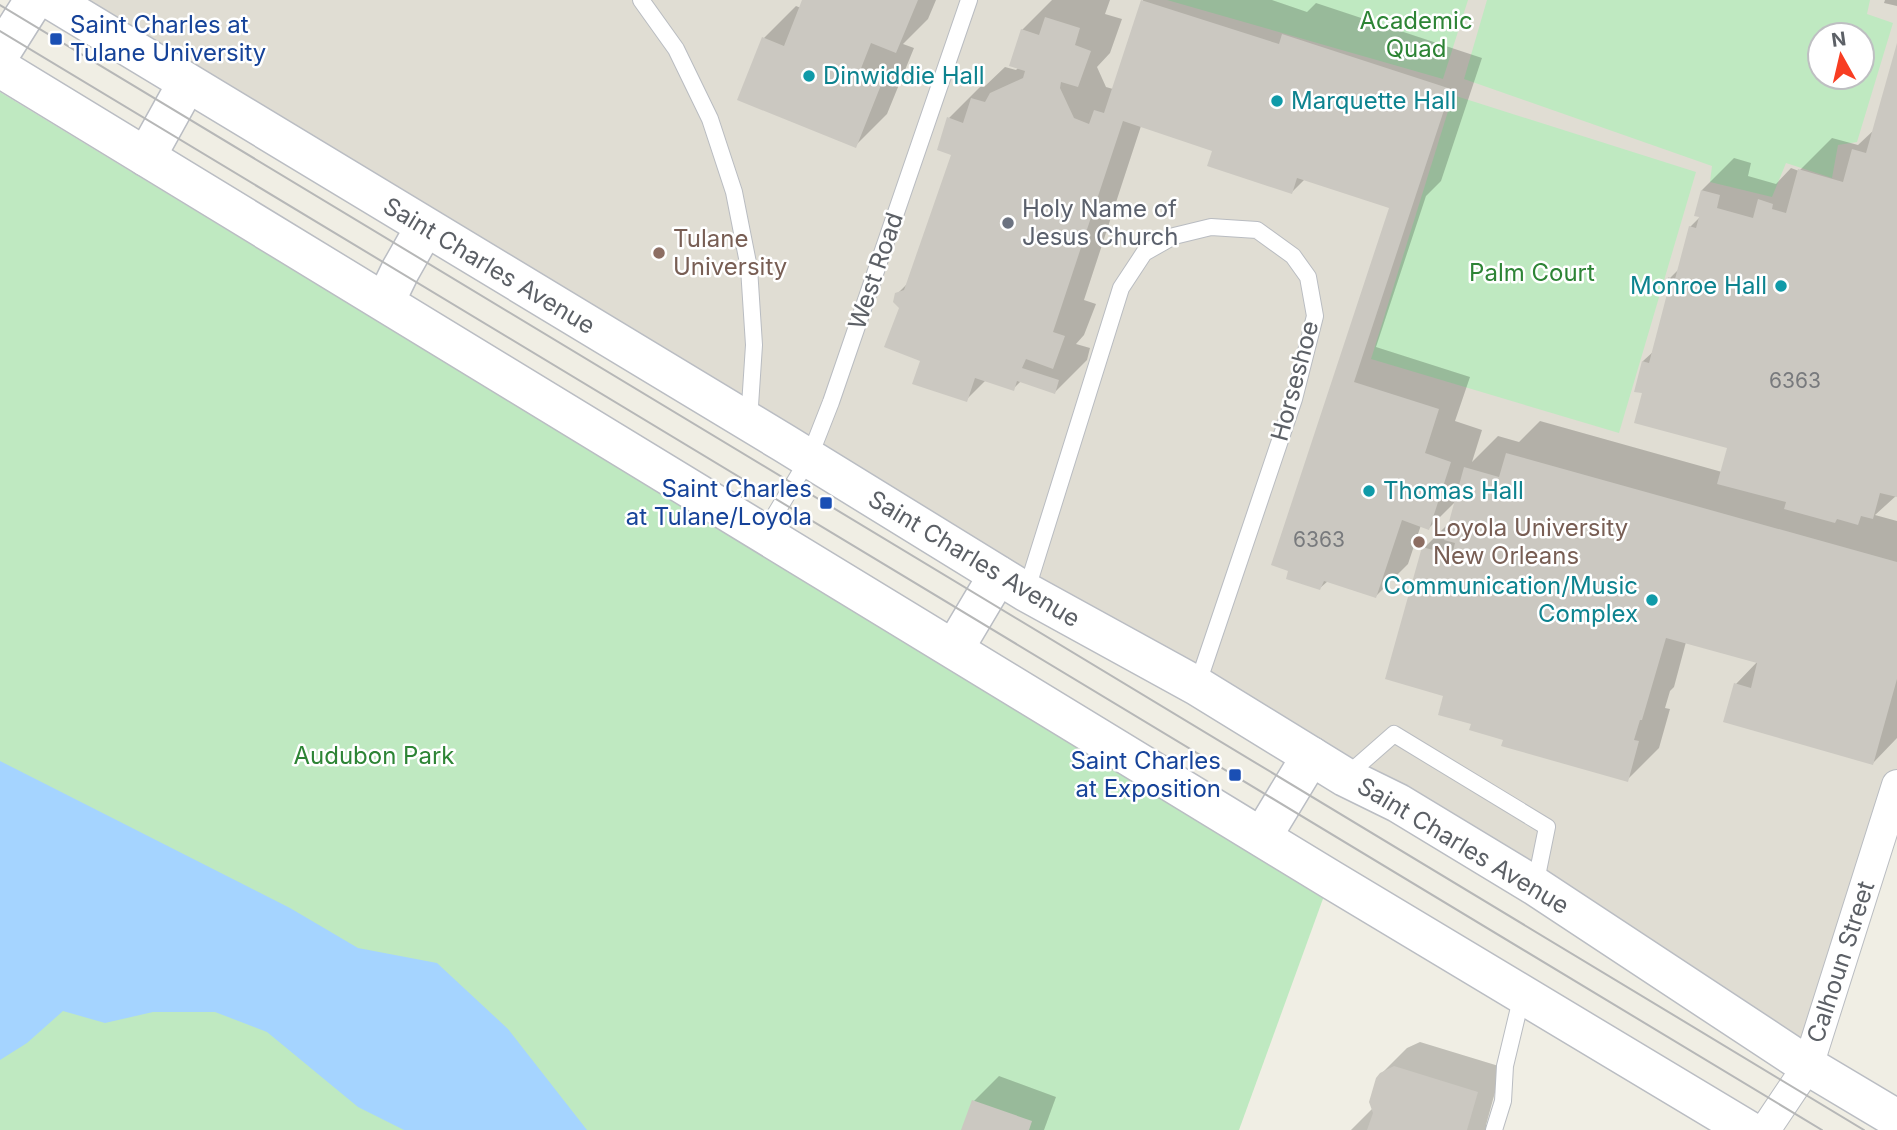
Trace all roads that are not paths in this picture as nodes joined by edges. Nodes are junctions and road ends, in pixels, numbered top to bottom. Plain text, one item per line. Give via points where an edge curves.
1 (34, 0) edge
2 (51, 0) edge
3 (641, 0) edge
4 (969, 0) edge
5 (0, 54) edge
6 (0, 68) edge
7 (187, 83) junction
8 (146, 157) junction
9 (425, 226) junction
10 (386, 302) junction
11 (749, 423) junction
12 (808, 458) junction
13 (764, 533) junction
14 (1012, 584) junction
15 (954, 649) junction
16 (1197, 686) junction
17 (1311, 756) junction
18 (1345, 777) junction
19 (1897, 785) edge
20 (1262, 837) junction
21 (1535, 886) junction
22 (1522, 995) junction
23 (1808, 1066) junction
24 (1897, 1119) edge
25 (1494, 1130) edge
26 (1748, 1130) edge
27 (1765, 1130) edge

1 - 5 main road
2 - 7 main road, Saint Charles Avenue
3 - 11 lane via 677,49 710,119 734,192 749,268 754,345
4 - 12 lane, West Road
6 - 8 main road
7 - 8 main road
7 - 9 main road, Saint Charles Avenue
8 - 10 main road
9 - 10 main road
9 - 11 main road, Saint Charles Avenue
10 - 13 main road
11 - 12 main road, Saint Charles Avenue
12 - 13 lane, West Road
12 - 14 main road, Saint Charles Avenue
13 - 15 main road
14 - 15 main road
14 - 16 main road, Saint Charles Avenue
14 - 16 lane, Horseshoe via 1121,288 1144,253 1174,236 1211,227 1257,230 1293,256 1308,276 1315,316 1294,399
15 - 20 main road
16 - 17 main road, Saint Charles Avenue
17 - 18 main road, Saint Charles Avenue
17 - 20 main road
18 - 21 main road, Saint Charles Avenue via 1398,803
18 - 21 lane via 1394,734 1547,827
19 - 23 street, Calhoun Street
20 - 22 main road
21 - 23 main road, Saint Charles Avenue
22 - 25 lane
22 - 26 main road
23 - 24 main road, Saint Charles Avenue
23 - 27 street, Calhoun Street

